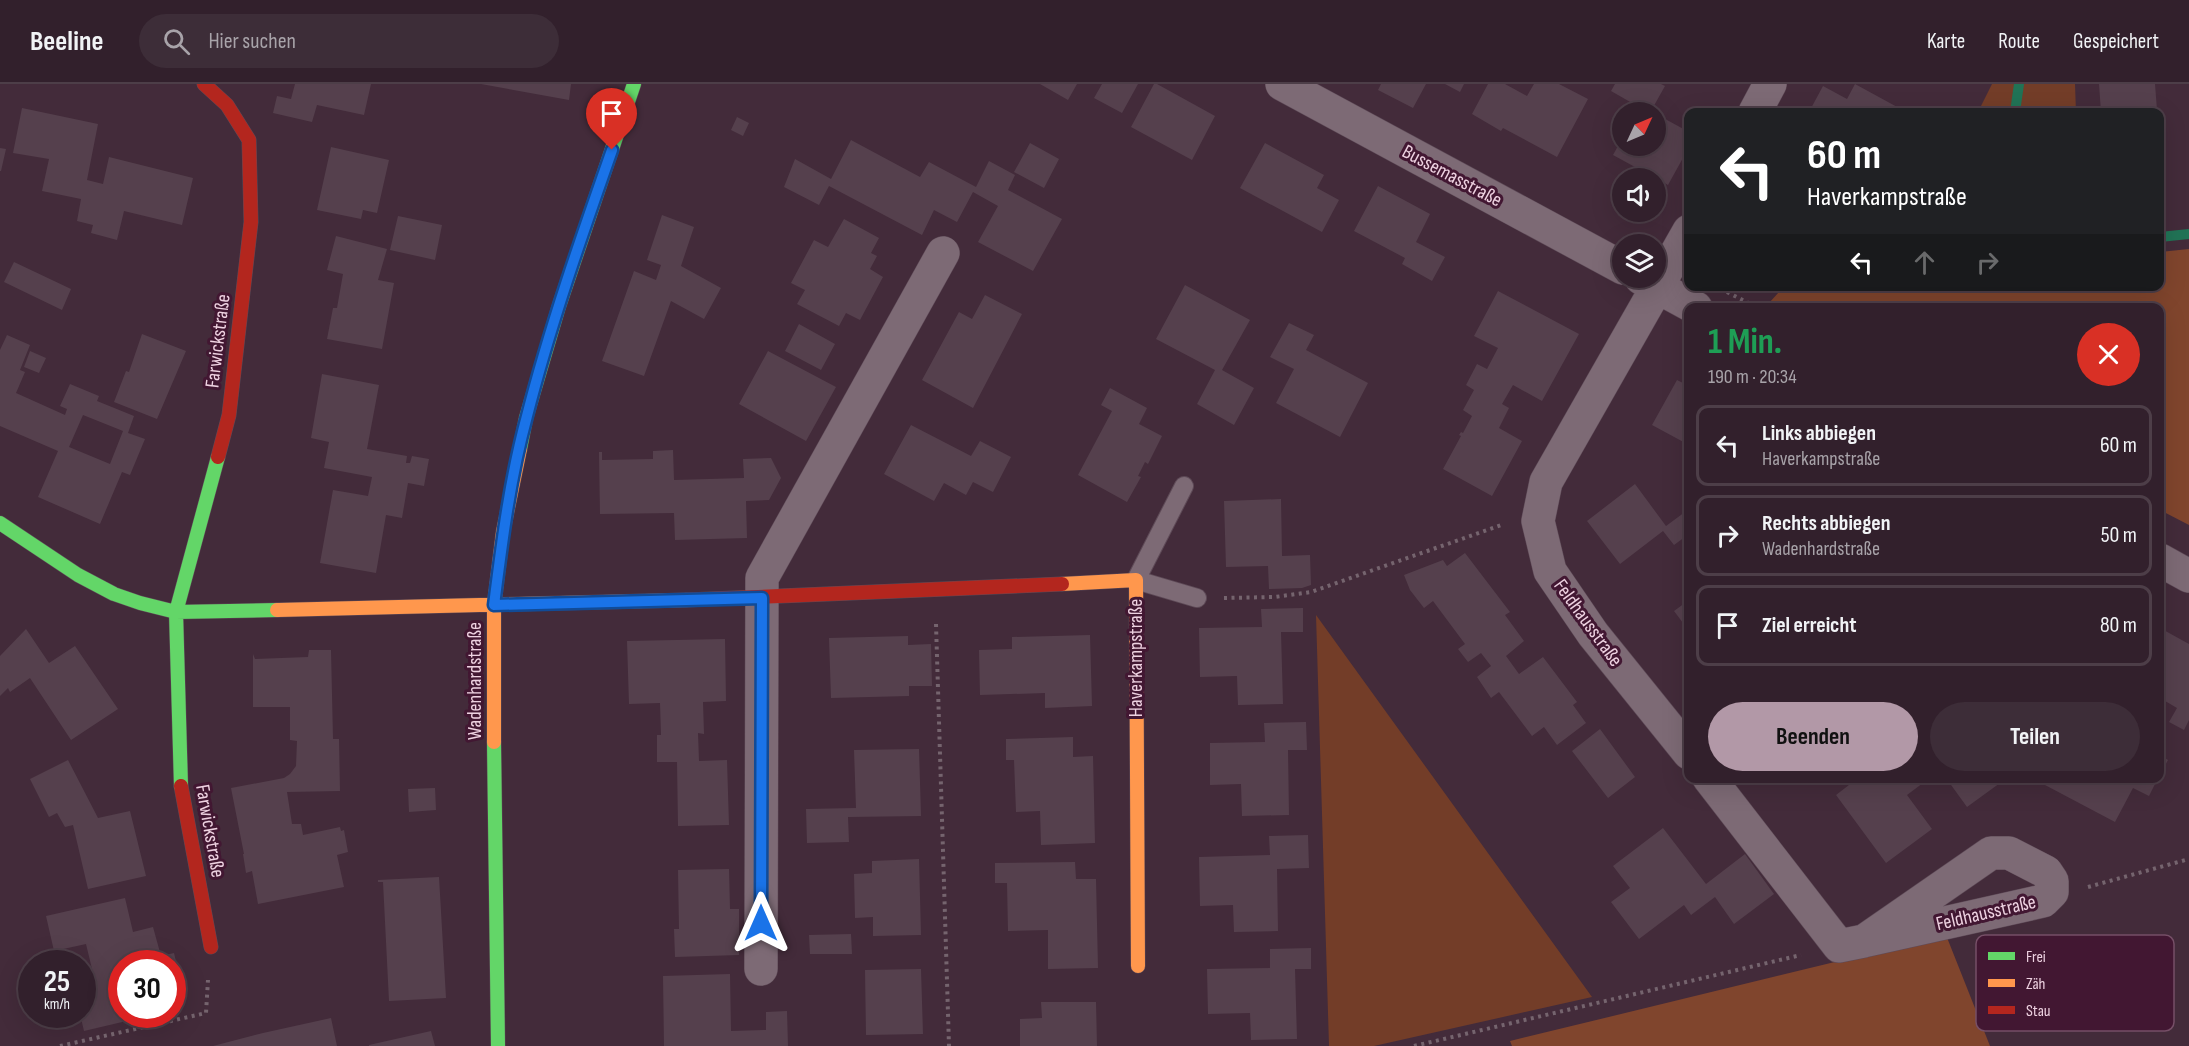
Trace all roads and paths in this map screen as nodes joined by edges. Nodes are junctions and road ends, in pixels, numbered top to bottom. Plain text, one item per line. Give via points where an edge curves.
1 (204, 84) edge
2 (634, 84) edge
3 (1282, 84) edge
4 (1770, 84) edge
5 (1757, 108) edge
6 (1684, 237) edge
7 (943, 253) dead end
8 (1666, 260) edge
9 (1612, 262) edge
10 (1646, 288) edge
11 (1660, 288) edge
12 (1687, 303) edge
13 (1184, 486) dead end
14 (1538, 521) junction
15 (0, 523) edge
16 (2164, 562) edge
17 (2189, 576) edge
18 (1136, 580) junction
19 (935, 590) junction
20 (762, 598) junction
21 (1197, 598) joint
22 (494, 605) junction
23 (176, 612) junction
24 (1684, 747) edge
25 (1713, 783) edge
26 (2189, 860) edge
27 (2052, 892) junction
28 (1852, 943) junction
29 (211, 947) joint
30 (1138, 966) dead end
31 (761, 969) dead end
32 (60, 1046) edge
33 (498, 1046) edge
34 (949, 1046) edge
35 (1414, 1046) edge

1 - 23 street, Farwickstraße via 227,105 249,140 251,222 229,415
2 - 22 street, Wadenhardstraße via 559,306 526,418 503,532
3 - 9 street, Bussemasstraße
4 - 5 street
6 - 8 street, Feldhausstraße
7 - 20 street via 762,578
10 - 14 street, Feldhausstraße via 1546,482
11 - 12 street
13 - 18 lane
14 - 21 path via 1500,524 1311,592 1275,597
14 - 24 street, Feldhausstraße via 1550,571 1593,634
15 - 23 street via 105,590
16 - 17 street
18 - 19 street, Haverkampstraße
18 - 21 lane
18 - 30 street, Haverkampstraße
19 - 20 street, Haverkampstraße
19 - 34 path
20 - 22 street, Haverkampstraße
20 - 31 street
22 - 23 street
22 - 33 street, Wadenhardstraße
23 - 29 street, Farwickstraße via 181,789
25 - 28 street
26 - 27 path via 2079,890
27 - 28 street, Feldhausstraße via 2043,901
27 - 28 street, Feldhausstraße via 2052,881 2046,872 2009,853 1991,853
28 - 35 path
29 - 32 path via 206,1013

